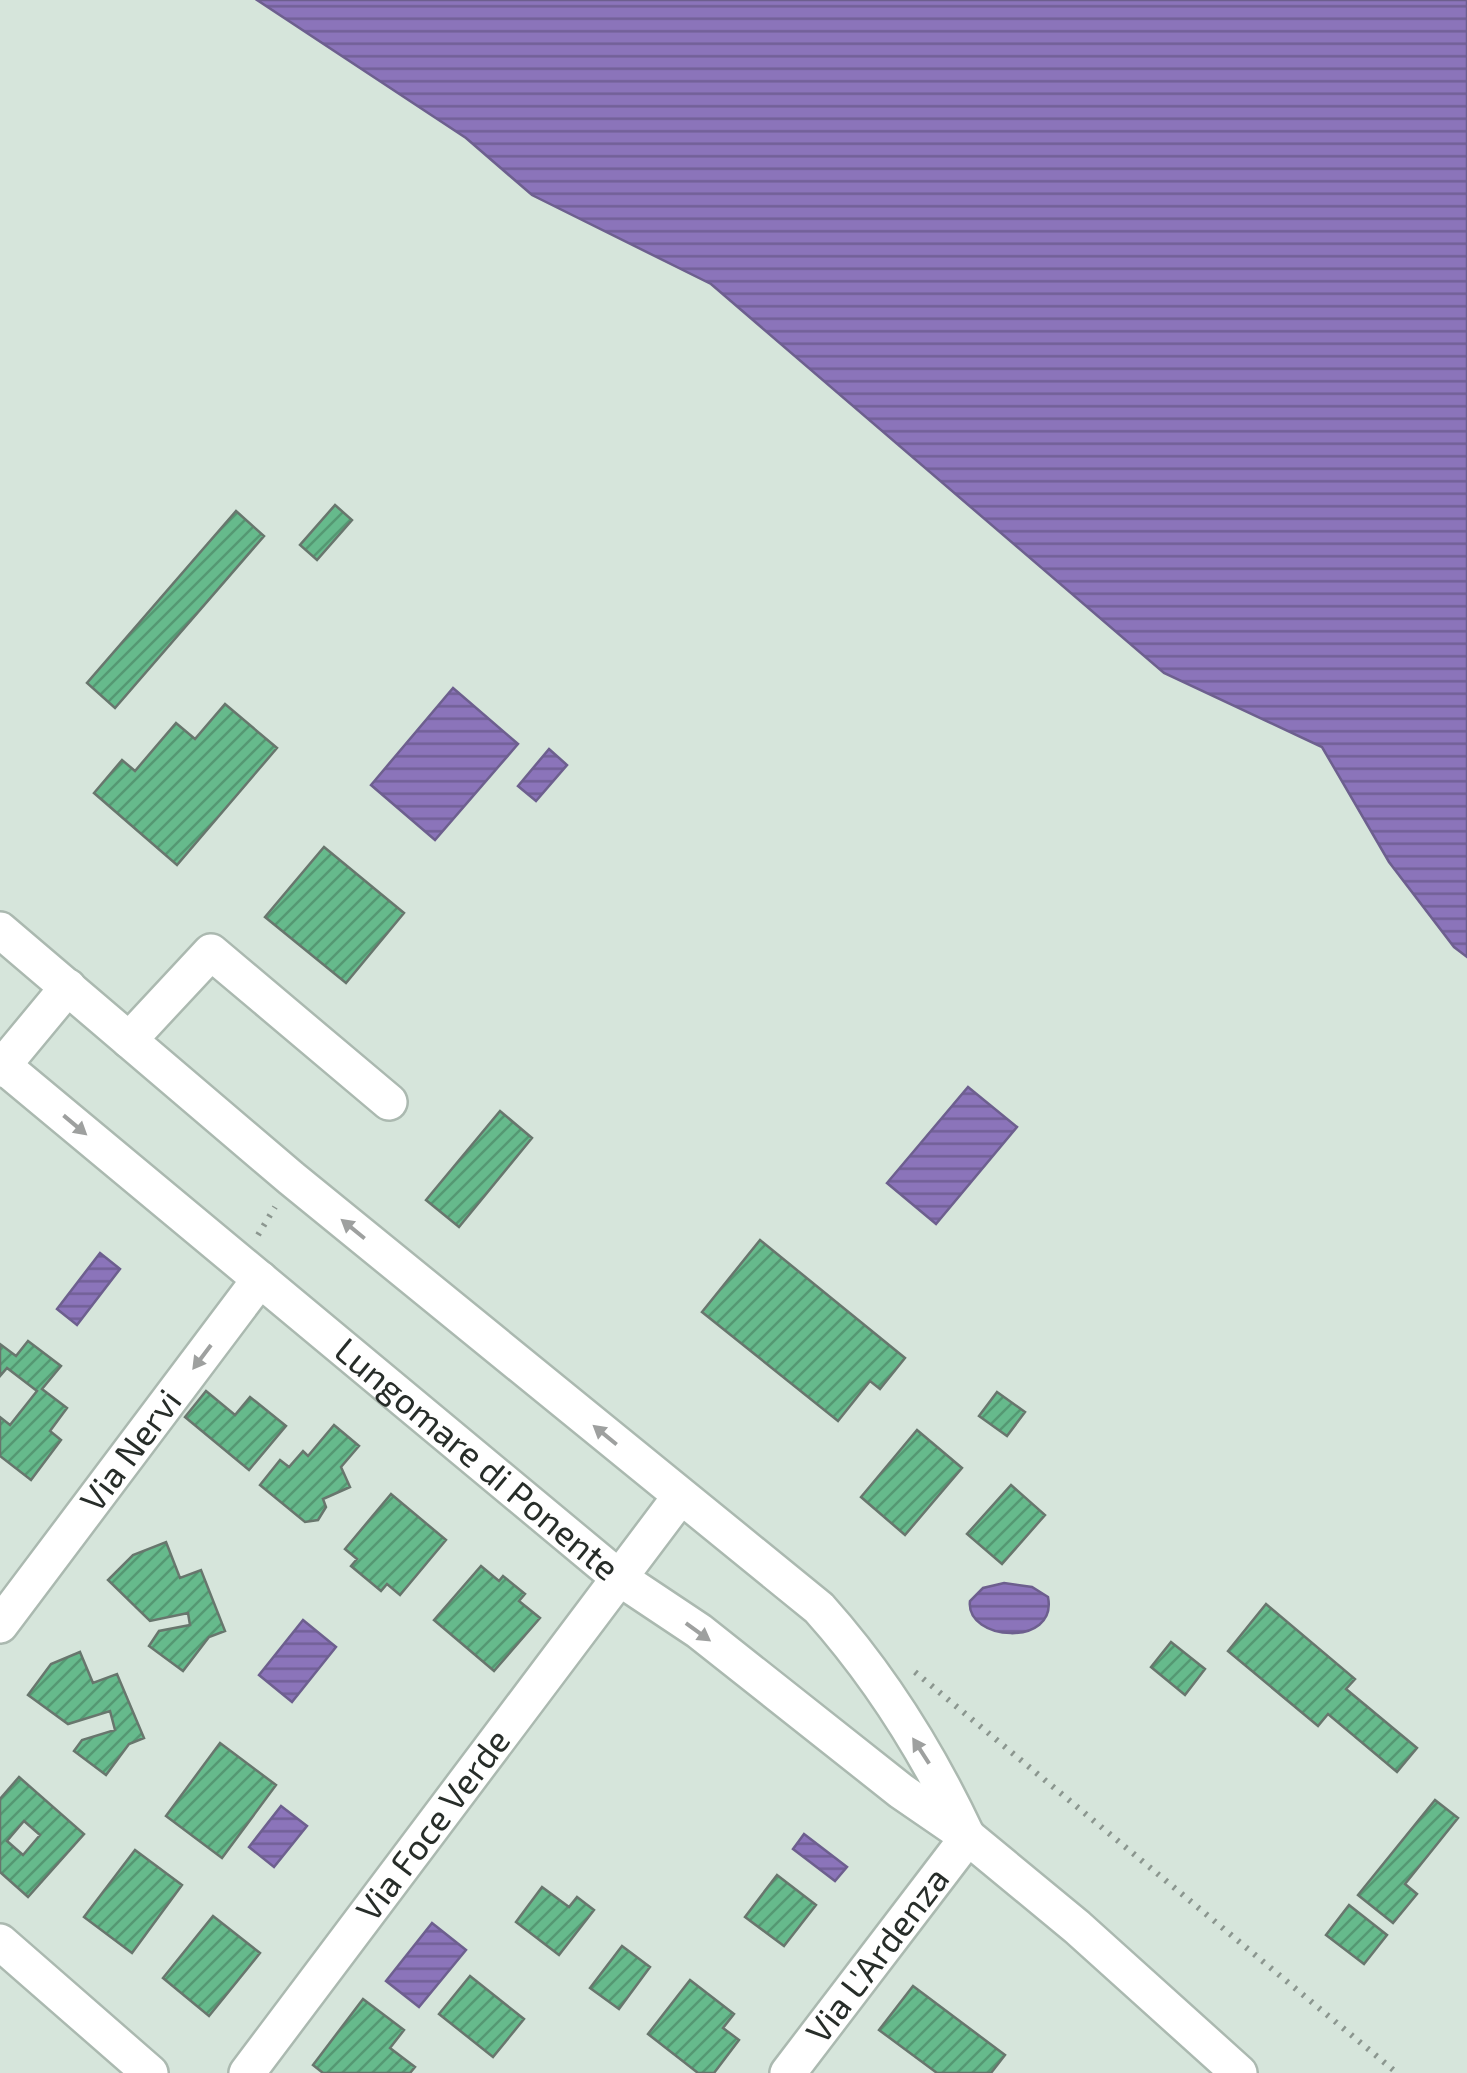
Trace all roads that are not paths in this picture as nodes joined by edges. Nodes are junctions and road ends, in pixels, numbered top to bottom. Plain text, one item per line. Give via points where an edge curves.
1 (0, 930) edge
2 (68, 987) junction
3 (129, 1040) junction
4 (1, 1066) edge
5 (390, 1102) dead end
6 (260, 1279) junction
7 (680, 1497) junction
8 (618, 1577) junction
9 (0, 1625) edge
10 (968, 1836) junction
11 (0, 1942) edge
12 (150, 2073) edge
13 (247, 2073) edge
14 (788, 2073) edge
15 (1239, 2073) edge

1 - 2 street, Lungomare di Ponente
2 - 3 street, Lungomare di Ponente
2 - 4 street
3 - 5 street via 210,952
7 -> 3 street, Lungomare di Ponente
4 -> 6 street, Lungomare di Ponente
6 - 8 street, Lungomare di Ponente
6 -> 9 street, Via Nervi
7 - 8 street, Lungomare di Ponente
10 -> 7 street, Lungomare di Ponente via 940,1780 849,1642 812,1602
8 -> 10 street, Lungomare di Ponente
8 - 13 street, Via Foce Verde
10 - 14 street, Via L'Ardenza
10 - 15 street, Lungomare di Ponente
11 - 12 street

